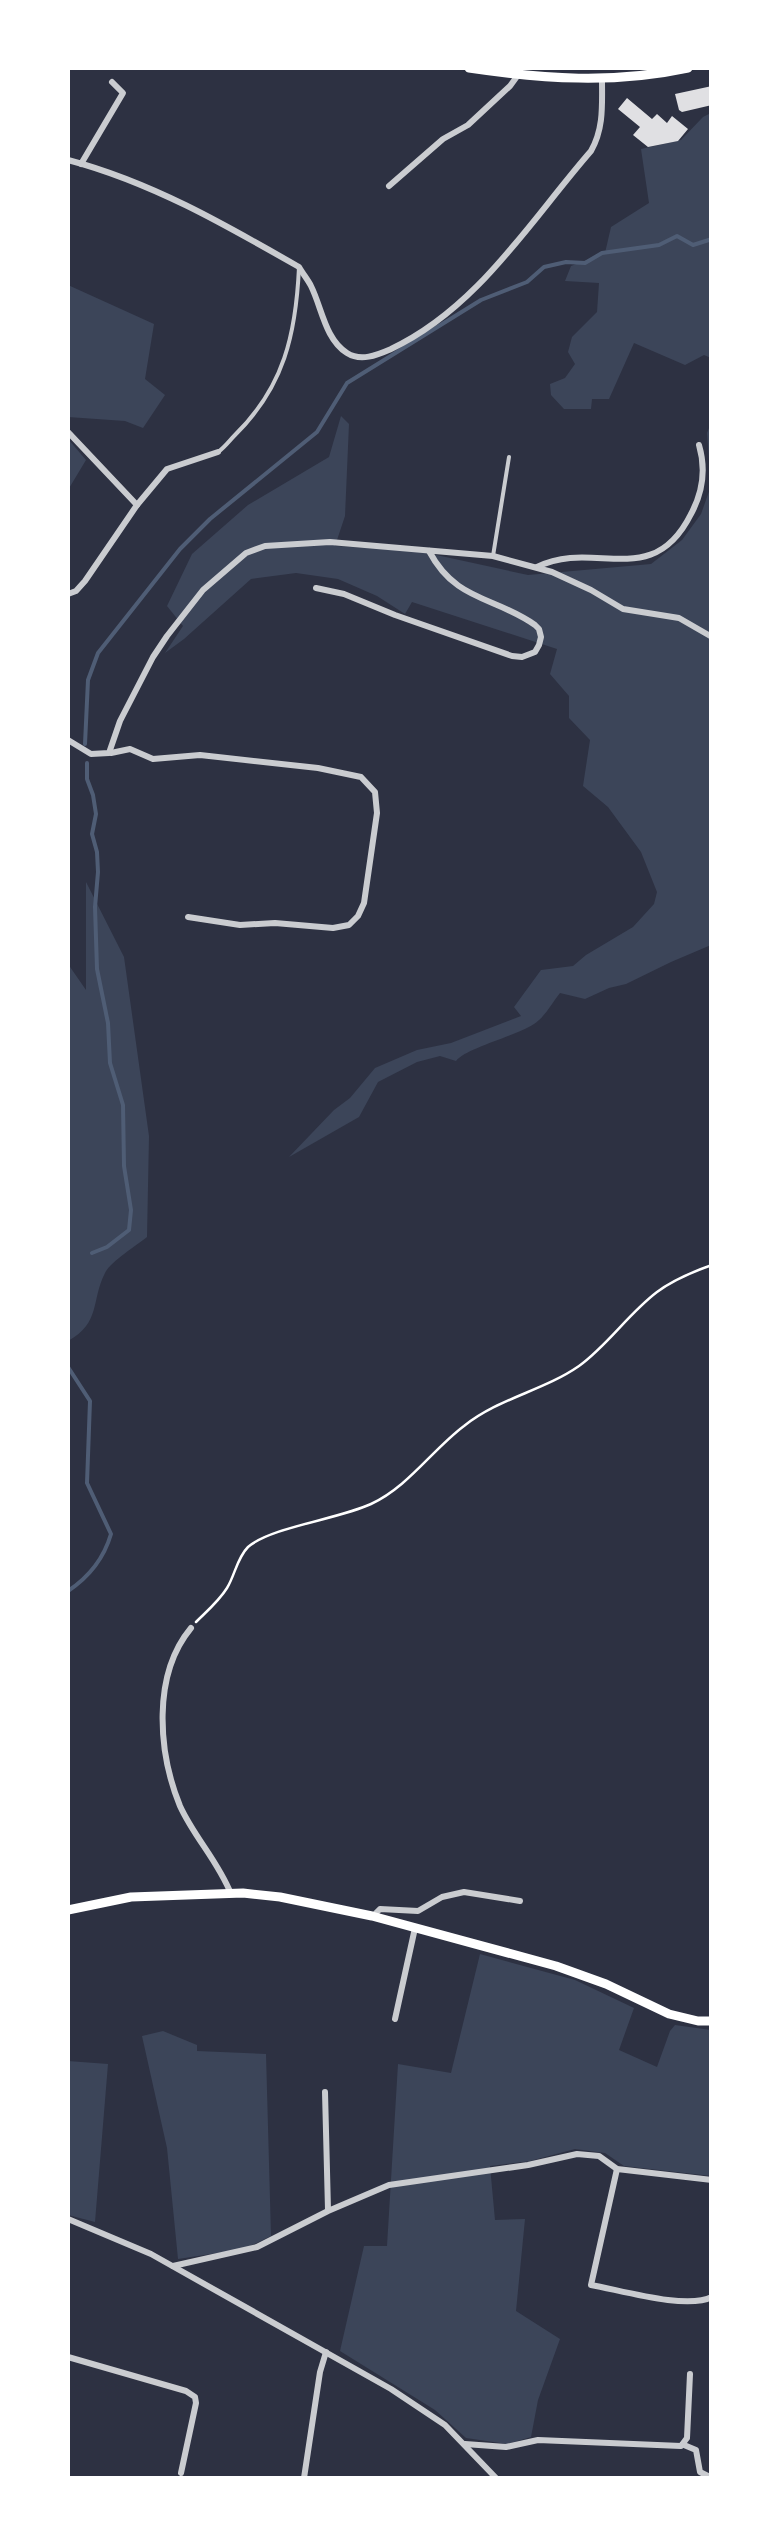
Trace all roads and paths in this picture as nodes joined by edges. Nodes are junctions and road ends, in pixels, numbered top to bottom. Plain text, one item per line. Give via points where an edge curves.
1 (469, 68) edge
2 (688, 68) edge
3 (518, 75) junction
4 (602, 79) junction
5 (112, 82) dead end
6 (68, 160) edge
7 (81, 164) junction
8 (389, 186) dead end
9 (299, 267) junction
10 (68, 432) edge
11 (698, 445) dead end
12 (218, 452) joint
13 (510, 456) dead end
14 (136, 505) junction
15 (428, 550) junction
16 (493, 556) junction
17 (536, 567) junction
18 (316, 588) dead end
19 (68, 594) edge
20 (712, 637) edge
21 (68, 740) edge
22 (110, 753) junction
23 (188, 917) dead end
24 (712, 1265) edge
25 (191, 1628) joint
26 (231, 1894) junction
27 (520, 1901) dead end
28 (68, 1910) edge
29 (372, 1916) junction
30 (415, 1928) junction
31 (395, 2019) dead end
32 (712, 2021) edge
33 (325, 2092) dead end
34 (617, 2169) junction
35 (712, 2180) edge
36 (328, 2210) junction
37 (68, 2219) edge
38 (173, 2266) junction
39 (712, 2297) edge
40 (326, 2352) junction
41 (68, 2357) edge
42 (690, 2374) dead end
43 (465, 2444) junction
44 (684, 2445) junction
45 (180, 2474) dead end
46 (304, 2478) edge
47 (496, 2478) edge
48 (712, 2478) edge

1 - 3 main road
2 - 4 main road
3 - 4 main road
3 - 8 street via 468,125
4 - 9 street via 602,120 591,151 462,302 402,344 362,358 346,352
5 - 7 street via 123,93
6 - 7 street
7 - 9 street via 175,199
9 - 12 lane via 294,328 279,375 250,421
10 - 14 street
11 - 17 street via 698,498 666,546 646,557 561,558
12 - 14 street via 168,469
13 - 16 lane
14 - 19 street via 86,581
15 - 16 street
15 - 18 street via 448,578 535,625 541,637 535,652 522,657 484,648
15 - 22 street via 330,542 246,553 202,590 167,636 120,721
16 - 17 street
17 - 20 street via 623,609 679,618
21 - 22 street via 91,754
22 - 23 street via 130,748 152,758 200,754 346,772 375,792 366,895 349,925
24 - 25 path via 655,1293 576,1368 468,1422 375,1502 251,1545 226,1590
25 - 26 street via 172,1659 164,1750 181,1808
26 - 28 main road via 125,1898
26 - 29 main road
27 - 29 street via 456,1893 418,1911 380,1909
29 - 30 main road
30 - 31 street
30 - 32 main road via 572,1970 669,2014
33 - 36 street
34 - 35 street
34 - 36 street via 599,2156 577,2154 389,2185
34 - 39 street via 591,2285 680,2302
36 - 38 street via 257,2247
37 - 38 street
38 - 40 street
40 - 43 street via 430,2414
40 - 46 street
41 - 45 street via 195,2397
42 - 44 street
43 - 44 street
43 - 47 street
44 - 48 street via 696,2450 699,2470

